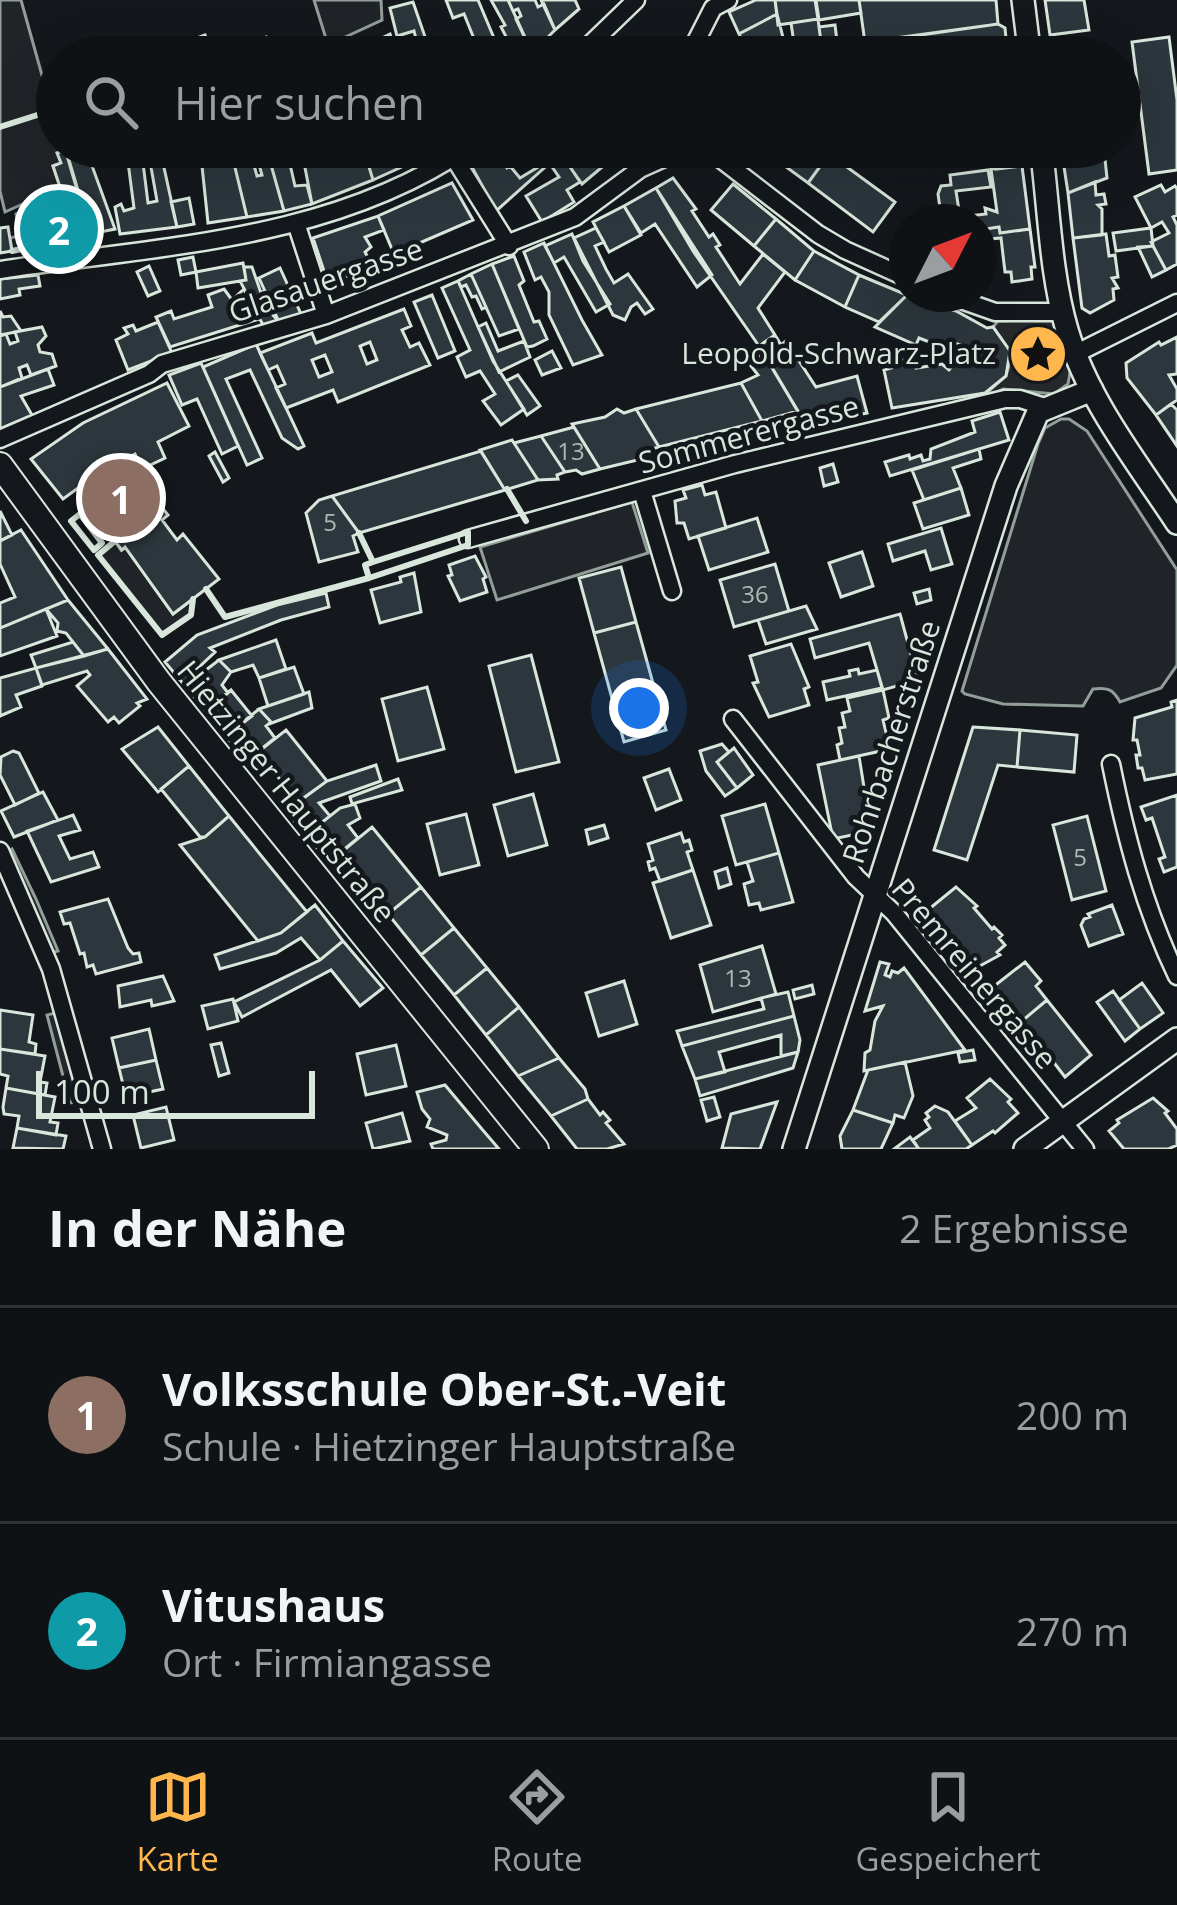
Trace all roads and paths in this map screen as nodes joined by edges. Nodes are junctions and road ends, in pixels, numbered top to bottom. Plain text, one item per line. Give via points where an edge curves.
1 (636, 0) edge
2 (1023, 0) edge
3 (718, 3) edge
4 (599, 36) edge
5 (700, 36) edge
6 (1027, 36) edge
7 (432, 168) edge
8 (469, 168) edge
9 (733, 168) edge
10 (1044, 168) edge
11 (640, 169) edge
12 (296, 226) junction
13 (509, 245) junction
14 (0, 270) edge
15 (889, 270) edge
16 (1177, 303) edge
17 (997, 312) edge
18 (1063, 312) junction
19 (326, 315) junction
20 (1075, 354) junction
21 (1092, 390) junction
22 (1045, 407) junction
23 (0, 439) edge
24 (0, 465) edge
25 (641, 491) junction
26 (1177, 523) edge
27 (468, 539) dead end
28 (672, 591) dead end
29 (733, 719) dead end
30 (1111, 764) dead end
31 (0, 851) edge
32 (873, 896) junction
33 (1177, 976) edge
34 (1177, 1039) edge
35 (1063, 1122) junction
36 (101, 1149) edge
37 (536, 1149) edge
38 (794, 1149) edge
39 (1025, 1149) edge
40 (1085, 1149) edge

1 - 4 street
2 - 6 street
3 - 5 street
7 - 12 street via 376,199
8 - 13 street
9 - 15 street via 818,233
10 - 18 street
11 - 13 street, Glasauergasse via 575,217
12 - 14 street
12 - 19 street
13 - 19 street, Glasauergasse
16 - 20 street
17 - 18 street
18 - 20 street
19 - 23 street, Glasauergasse via 162,364
20 - 21 street
21 - 22 street
21 - 26 street
22 - 25 street, Sommerergasse via 1005,399
22 - 32 street, Rohrbacherstraße via 1006,486
24 - 37 main road, Hietzinger Hauptstraße via 159,682
25 - 27 street, Sommerergasse
25 - 28 street
29 - 32 street, Premreinergasse
30 - 33 street via 1136,876
31 - 36 street via 40,941
32 - 35 street, Premreinergasse
32 - 38 street, Rohrbacherstraße
34 - 35 street
35 - 39 street
35 - 40 street, Premreinergasse

